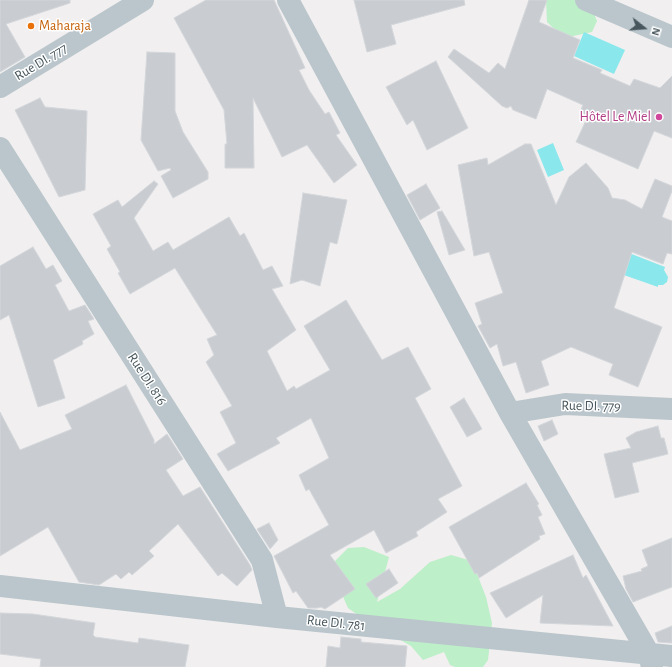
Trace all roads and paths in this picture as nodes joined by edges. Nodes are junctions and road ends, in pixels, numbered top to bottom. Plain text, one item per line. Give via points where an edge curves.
1 (144, 0) edge
2 (288, 0) edge
3 (586, 0) edge
4 (672, 36) edge
5 (0, 87) edge
6 (0, 148) edge
7 (672, 409) edge
8 (510, 413) junction
9 (0, 586) edge
10 (277, 617) junction
11 (672, 656) edge
12 (650, 660) edge

1 - 5 street, Rue DI. 777
2 - 8 street
3 - 4 street
6 - 10 street, Rue DI. 816 via 262,560
7 - 8 street, Rue DI. 779 via 565,404
8 - 12 street
9 - 10 street, Rue DI. 781
10 - 12 street, Rue DI. 781
11 - 12 street, Rue DI. 781

